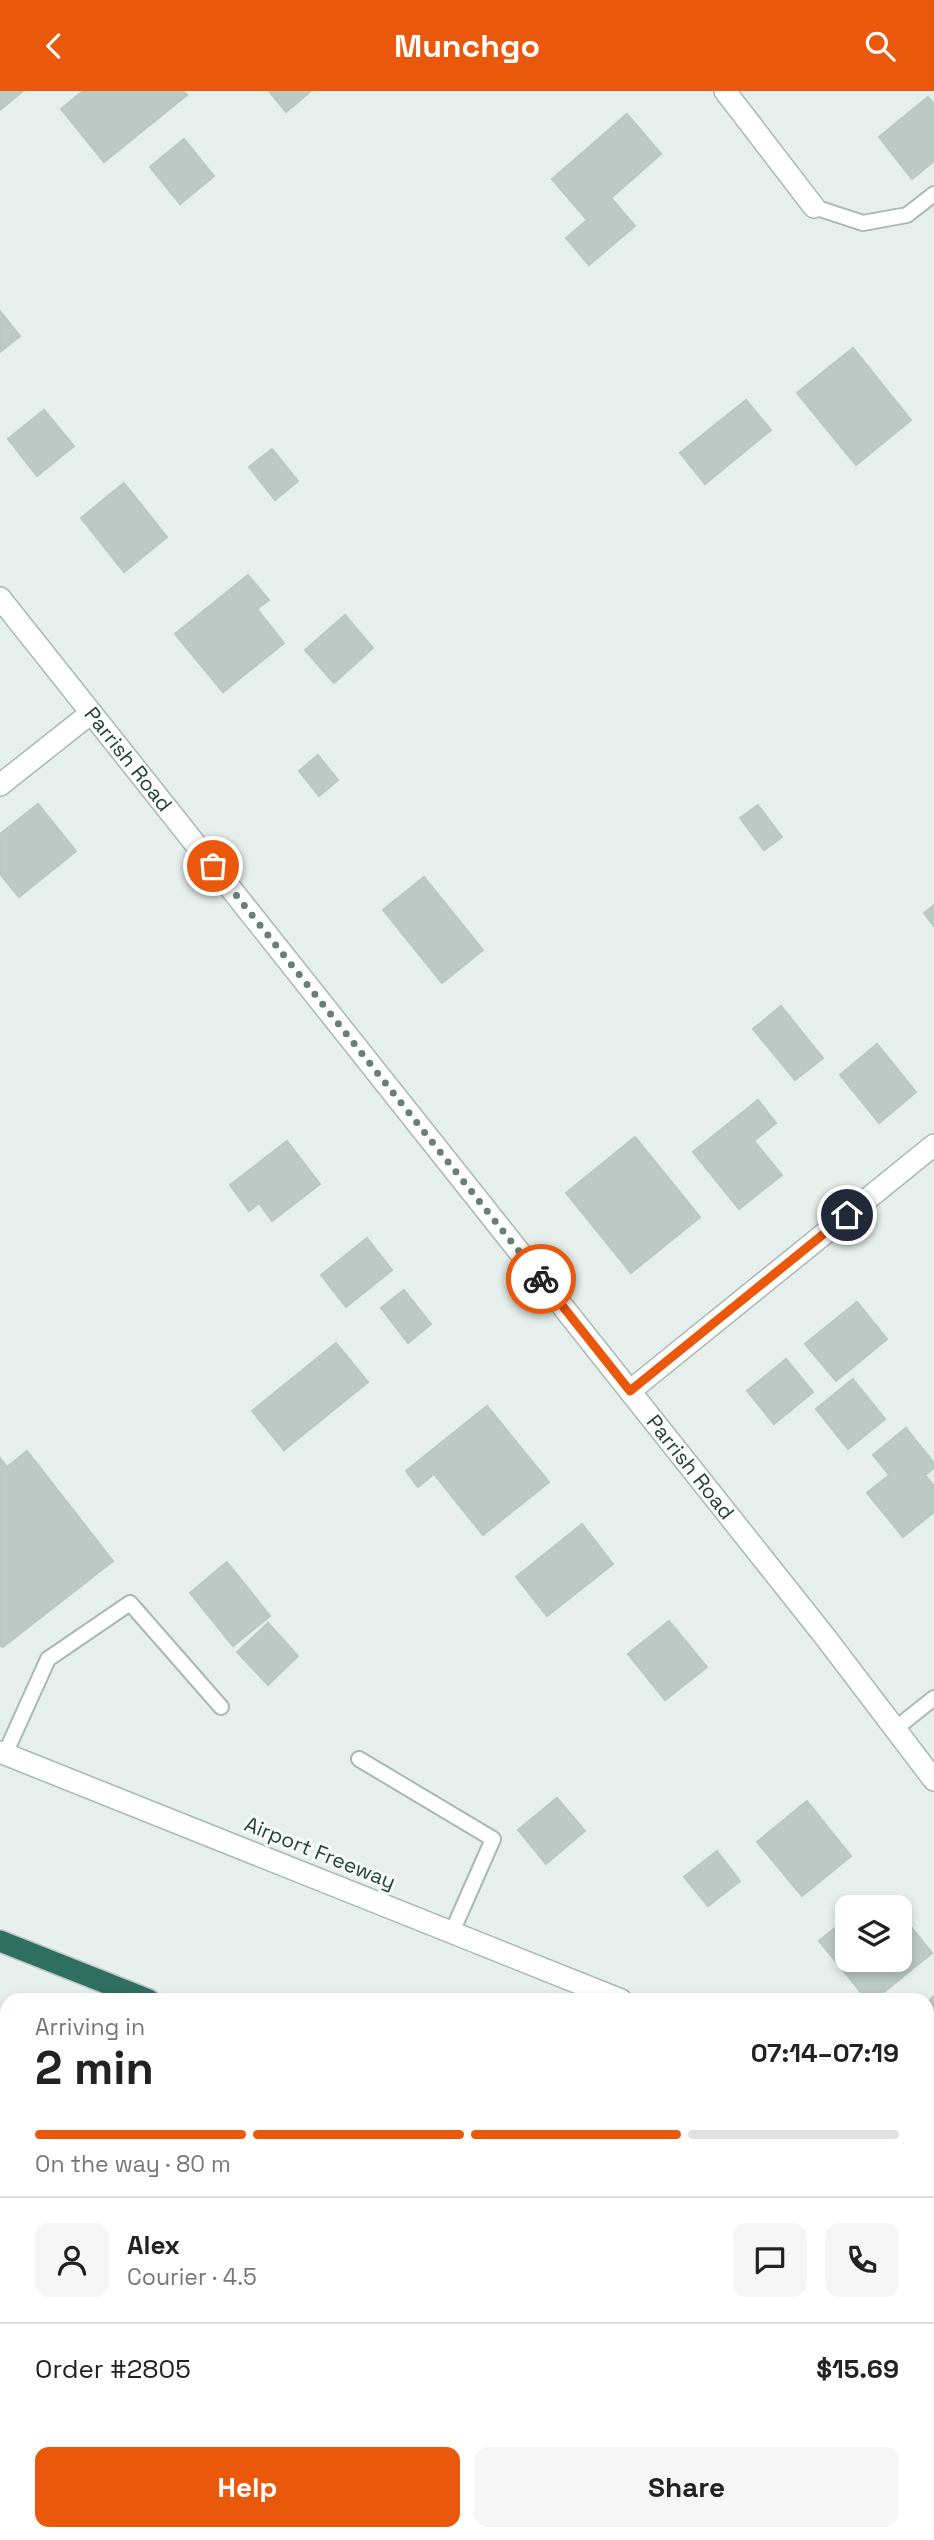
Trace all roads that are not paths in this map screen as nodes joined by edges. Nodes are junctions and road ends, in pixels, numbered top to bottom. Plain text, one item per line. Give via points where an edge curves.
1 (725, 91) edge
2 (934, 194) edge
3 (814, 207) joint
4 (0, 598) edge
5 (91, 713) junction
6 (0, 785) edge
7 (934, 1145) edge
8 (630, 1391) junction
9 (934, 1698) edge
10 (221, 1707) dead end
11 (895, 1729) junction
12 (2, 1753) edge
13 (359, 1759) dead end
14 (934, 1780) edge
15 (452, 1933) junction
16 (0, 1941) edge
17 (131, 1993) edge
18 (603, 1993) edge

1 - 3 street
2 - 3 lane via 907,215 863,223
4 - 5 street, Parrish Road
5 - 6 street
5 - 8 street, Parrish Road
7 - 8 street
8 - 11 street, Parrish Road
9 - 11 lane
10 - 12 lane via 130,1603 48,1660
11 - 14 street, Parrish Road
12 - 15 street, Airport Freeway
13 - 15 lane via 493,1839
15 - 18 street, Airport Freeway
16 - 17 highway

